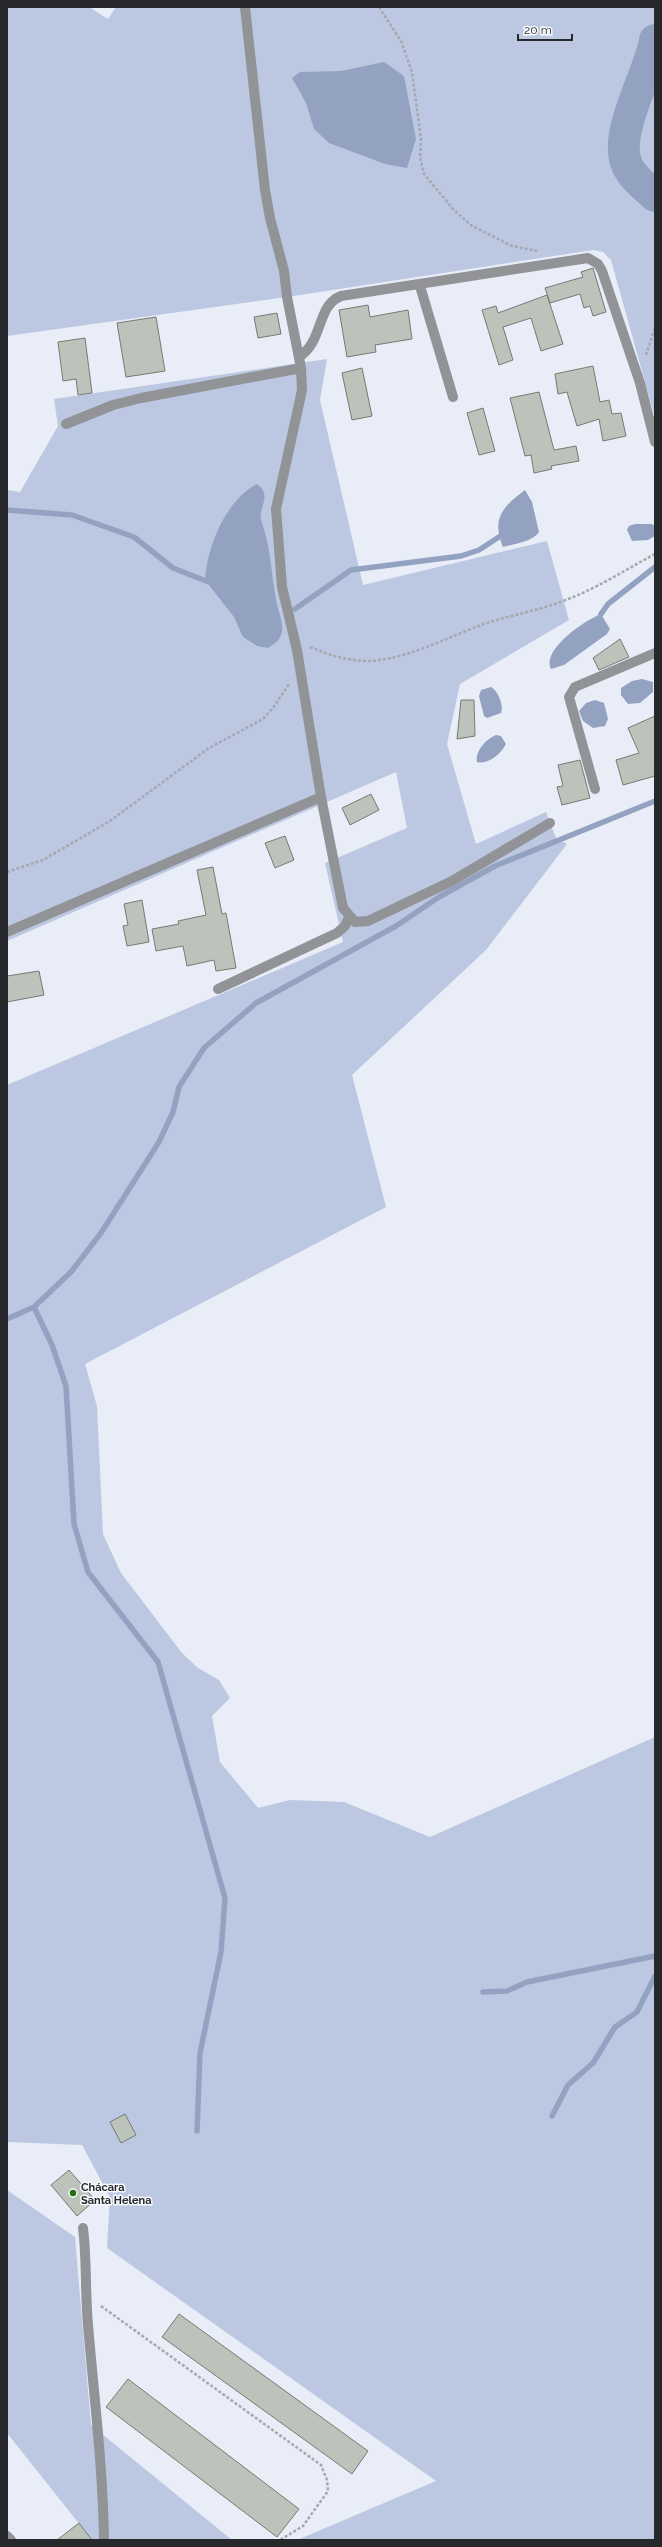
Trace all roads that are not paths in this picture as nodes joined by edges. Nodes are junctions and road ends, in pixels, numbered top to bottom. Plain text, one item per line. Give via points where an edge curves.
1 (245, 7) edge
2 (420, 286) junction
3 (299, 357) junction
4 (301, 368) junction
5 (453, 397) dead end
6 (66, 424) dead end
7 (655, 442) edge
8 (655, 653) edge
9 (595, 789) dead end
10 (321, 797) junction
11 (550, 823) dead end
12 (349, 917) junction
13 (7, 932) edge
14 (218, 989) dead end
15 (83, 2228) dead end
16 (7, 2536) edge
17 (11, 2540) edge
18 (104, 2540) edge

1 - 3 street via 265,190 284,271
2 - 3 street via 334,299 326,308 313,344
2 - 5 street
2 - 7 street via 580,258 593,260 602,271 640,383
3 - 4 street
4 - 6 street via 141,398 106,407
4 - 10 street via 302,390 276,509 282,587 294,635
8 - 9 street via 575,688 569,697
10 - 12 street via 343,908
10 - 13 street
11 - 12 street via 452,881 368,922 355,922
12 - 14 street via 345,926 337,933
15 - 18 street via 86,2295 104,2505
16 - 17 street

